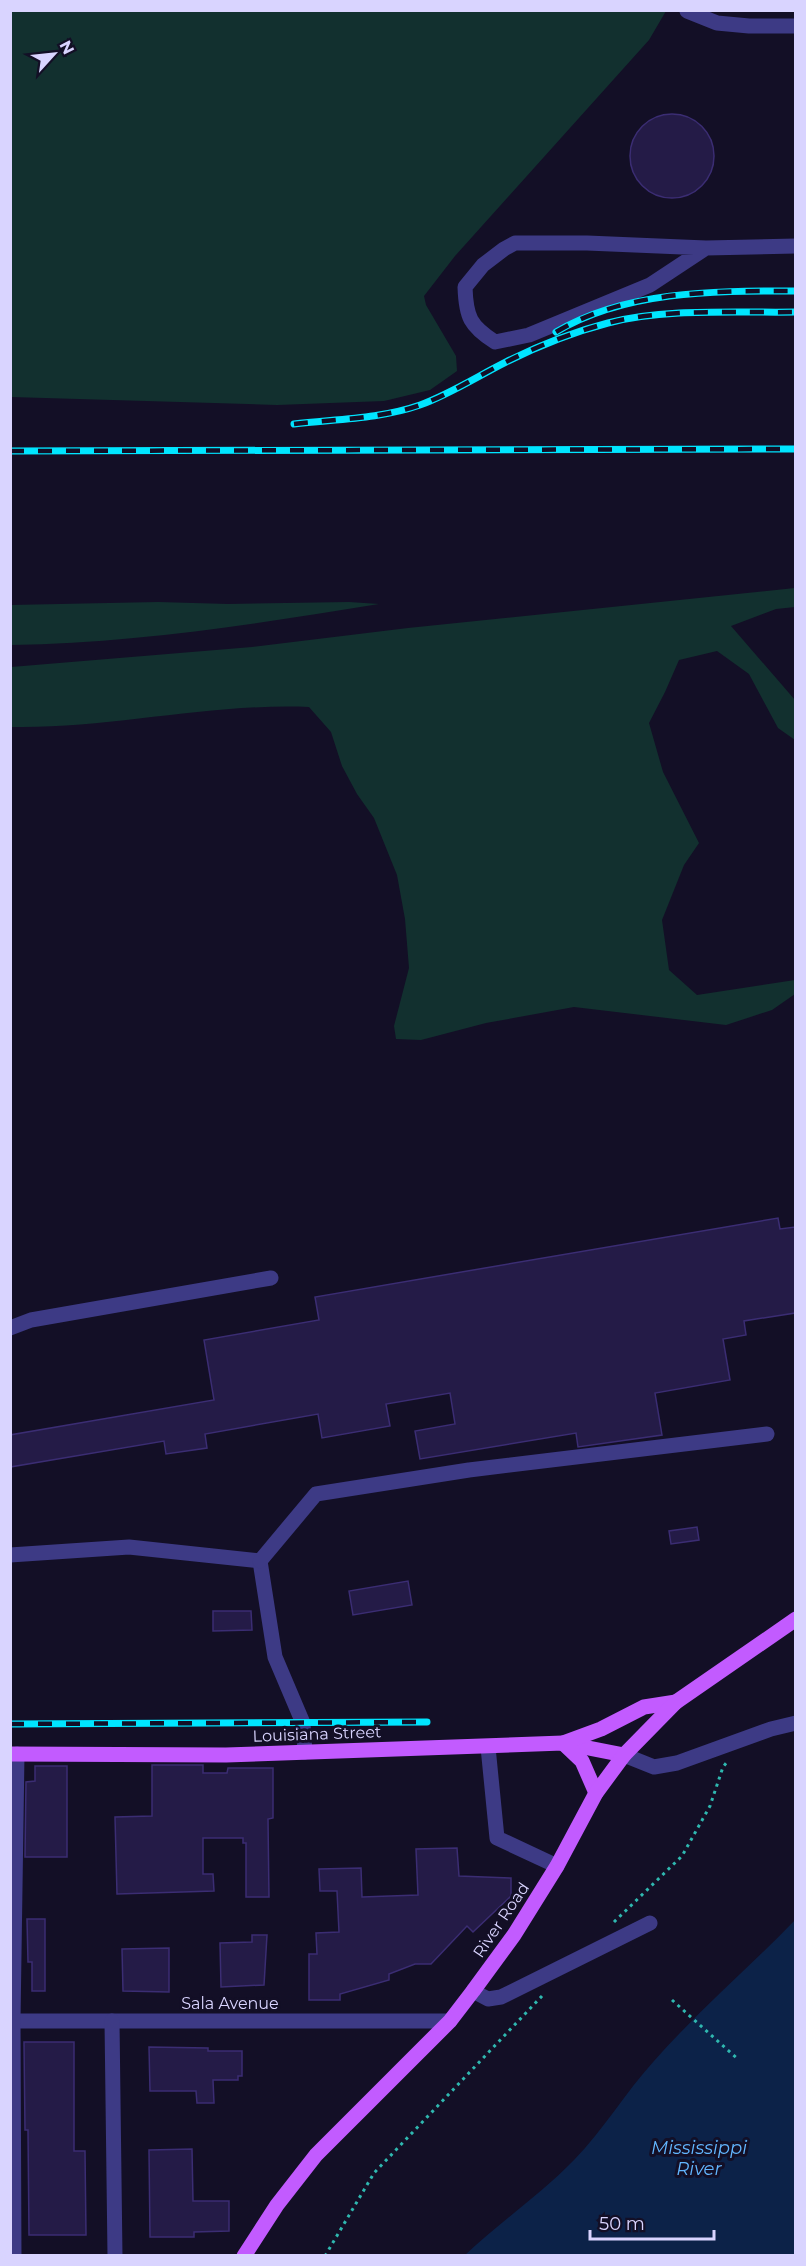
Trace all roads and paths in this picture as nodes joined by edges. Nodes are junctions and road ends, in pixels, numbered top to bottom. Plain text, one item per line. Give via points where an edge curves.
1 (687, 11) edge
2 (795, 26) edge
3 (795, 246) edge
4 (706, 248) junction
5 (270, 1278) dead end
6 (10, 1328) edge
7 (767, 1434) dead end
8 (10, 1554) edge
9 (261, 1560) junction
10 (795, 1619) edge
11 (676, 1702) junction
12 (795, 1723) edge
13 (563, 1743) junction
14 (488, 1747) junction
15 (305, 1752) junction
16 (14, 1754) edge
17 (624, 1755) junction
18 (596, 1793) junction
19 (557, 1866) junction
20 (13, 1887) edge
21 (650, 1923) dead end
22 (473, 1991) junction
23 (672, 2000) dead end
24 (12, 2021) edge
25 (112, 2021) junction
26 (450, 2021) junction
27 (739, 2060) dead end
28 (14, 2256) edge
29 (116, 2256) edge
30 (244, 2256) edge

1 - 2 street via 717,23
3 - 4 street
4 - 4 street via 514,243 483,265 465,287 465,305 475,329 495,342 529,334 650,285
5 - 6 street via 31,1320
7 - 9 street via 469,1470 316,1494
8 - 9 street via 129,1547
9 - 15 street via 275,1657 303,1723
10 - 11 main road, River Road
11 - 13 main road via 644,1707 602,1729
11 - 17 main road, River Road
12 - 17 street via 676,1764 654,1767
13 - 14 main road, Louisiana Street
13 - 17 main road, Louisiana Street
13 - 18 main road via 582,1761
14 - 15 main road, Louisiana Street
14 - 19 street via 497,1838
15 - 16 main road, Louisiana Street
16 - 20 street
17 - 18 main road, River Road
18 - 19 main road, River Road
19 - 22 main road, River Road
20 - 24 street
21 - 22 street via 501,1997 488,1999
22 - 26 main road, River Road
23 - 27 path
24 - 25 street, Sala Avenue
24 - 28 street
25 - 26 street, Sala Avenue
25 - 29 street
26 - 30 main road, River Road via 316,2155

